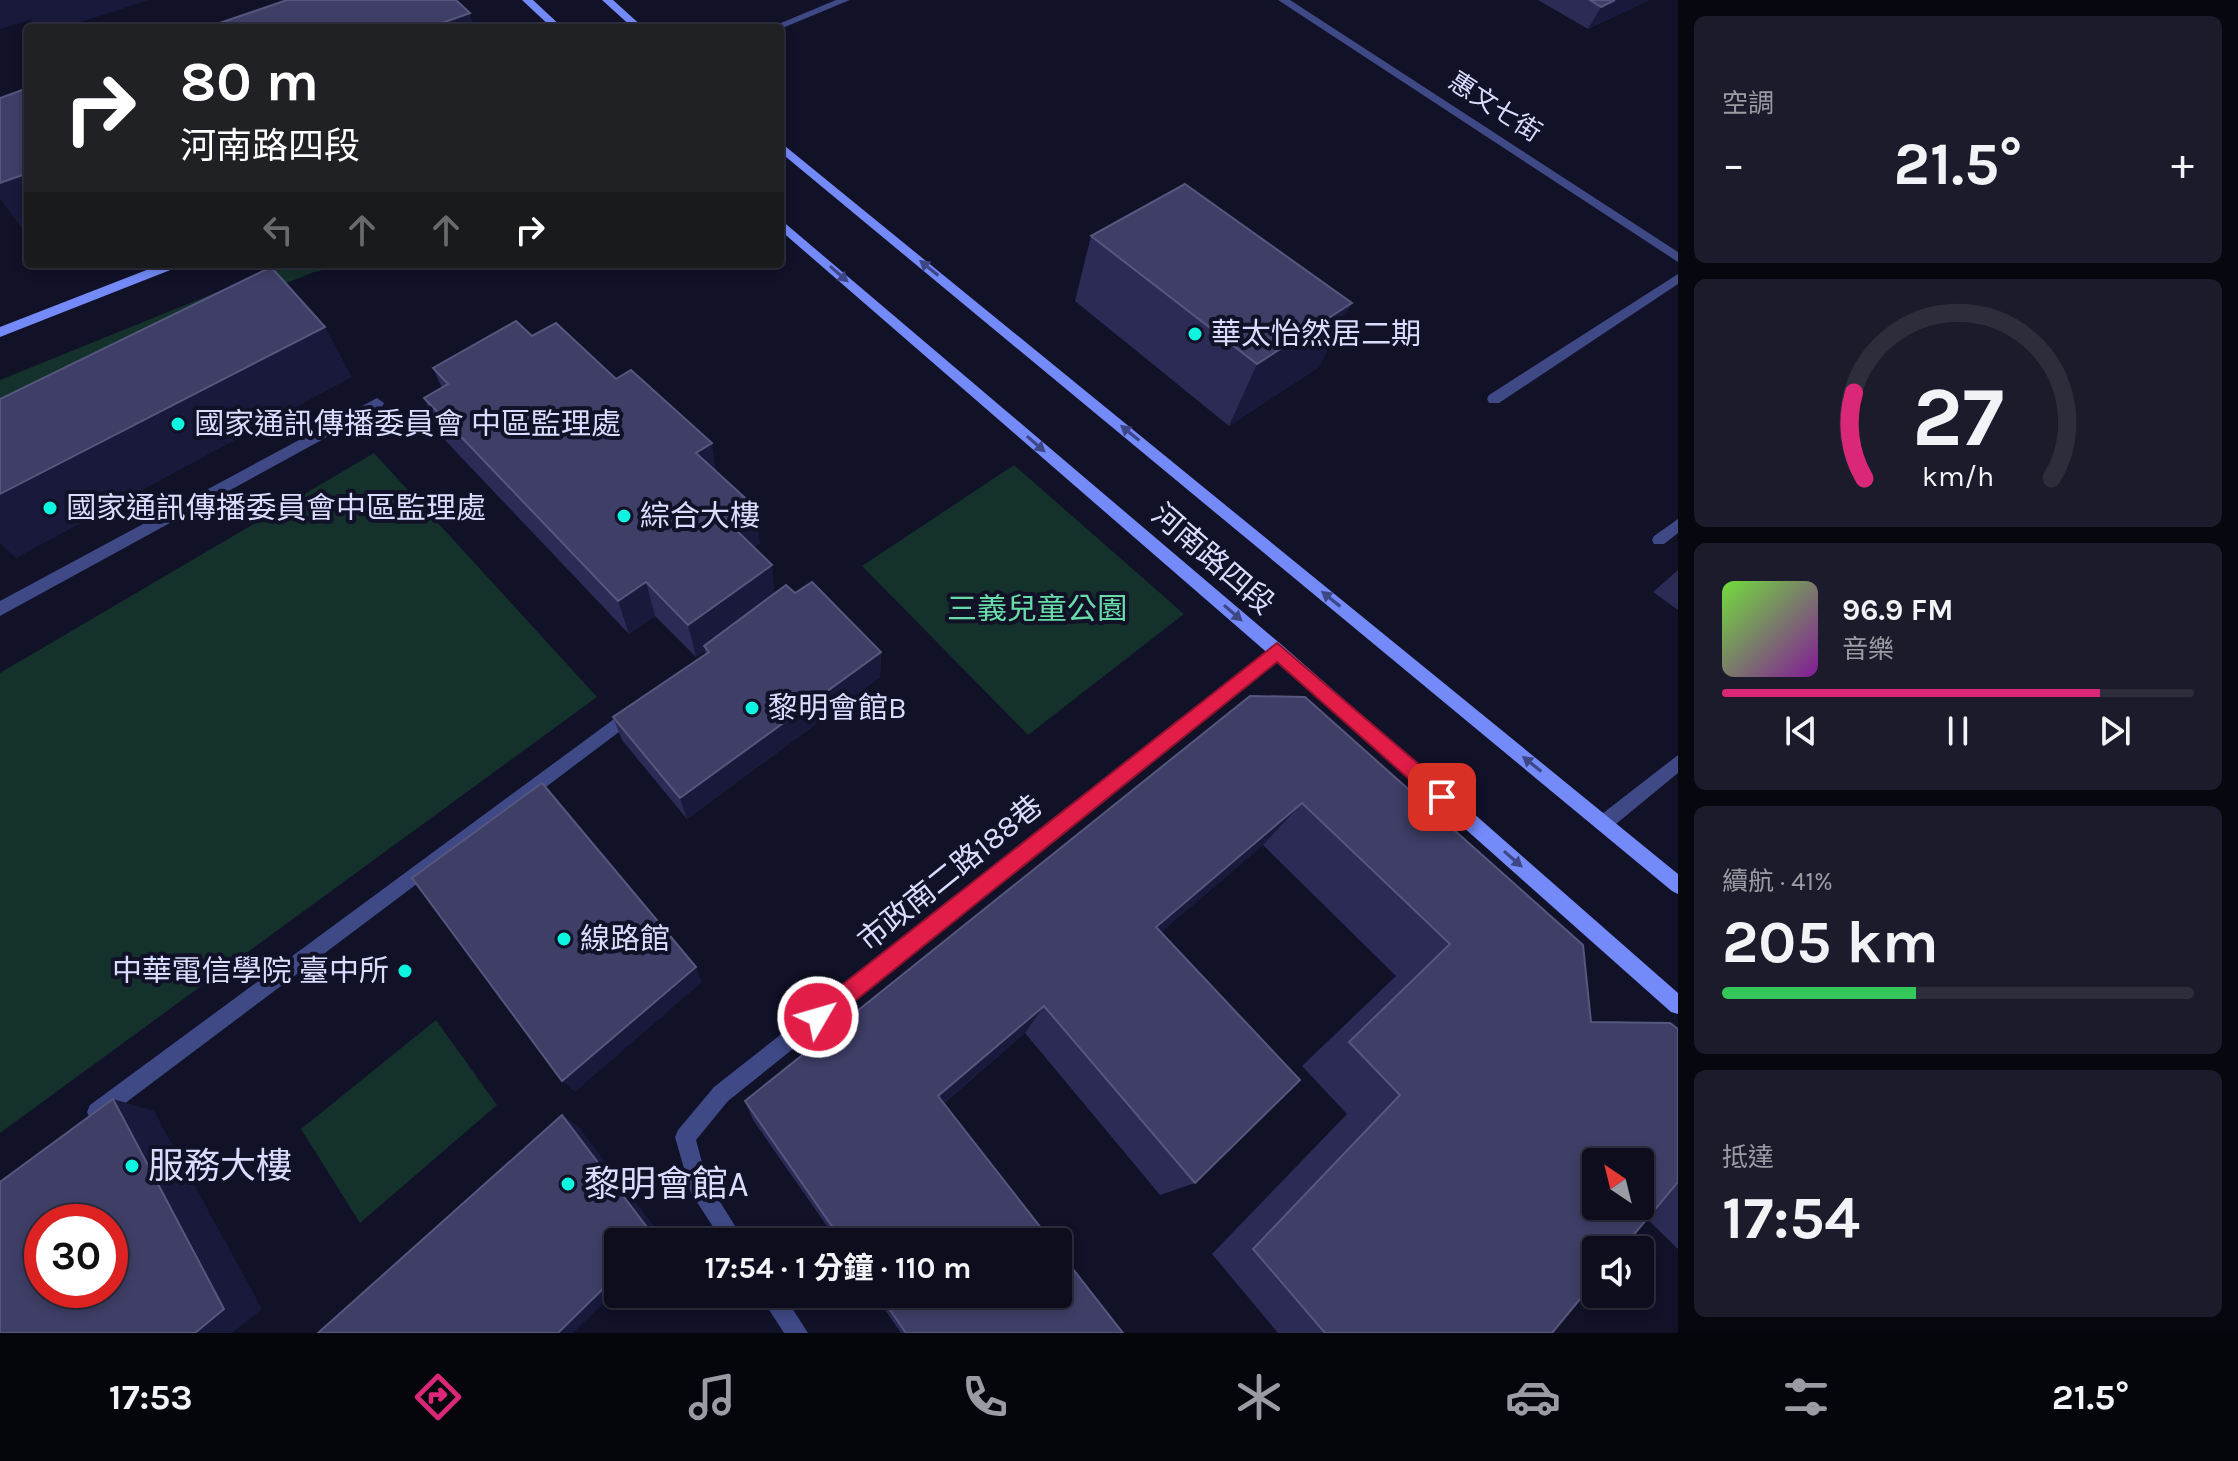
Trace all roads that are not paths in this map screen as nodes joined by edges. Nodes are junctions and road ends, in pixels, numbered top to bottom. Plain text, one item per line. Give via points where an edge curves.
1 (527, 0) edge
2 (607, 0) edge
3 (845, 0) edge
4 (1283, 0) edge
5 (554, 24) edge
6 (634, 24) edge
7 (784, 24) edge
8 (784, 149) edge
9 (784, 226) edge
10 (1678, 258) edge
11 (164, 268) edge
12 (1678, 278) edge
13 (0, 332) edge
14 (1494, 399) dead end
15 (377, 403) dead end
16 (1678, 525) edge
17 (1659, 540) dead end
18 (0, 609) edge
19 (1277, 651) junction
20 (649, 701) edge
21 (1678, 763) edge
22 (1604, 823) junction
23 (1678, 885) edge
24 (1678, 1005) edge
25 (76, 1128) edge
26 (726, 1228) edge
27 (780, 1308) edge
28 (797, 1333) edge

1 - 5 street
2 - 6 street
3 - 7 street
4 - 10 street, 惠文七街
22 -> 8 street, 河南路四段
9 -> 19 street, 河南路四段
11 - 13 street
12 - 14 street
15 - 18 street
16 - 17 street
19 -> 24 street, 河南路四段
19 - 26 street, 市政南二路188巷 via 721,1094 685,1137 698,1186
20 - 25 street
21 - 22 street
22 - 23 street, 河南路四段
27 - 28 street

